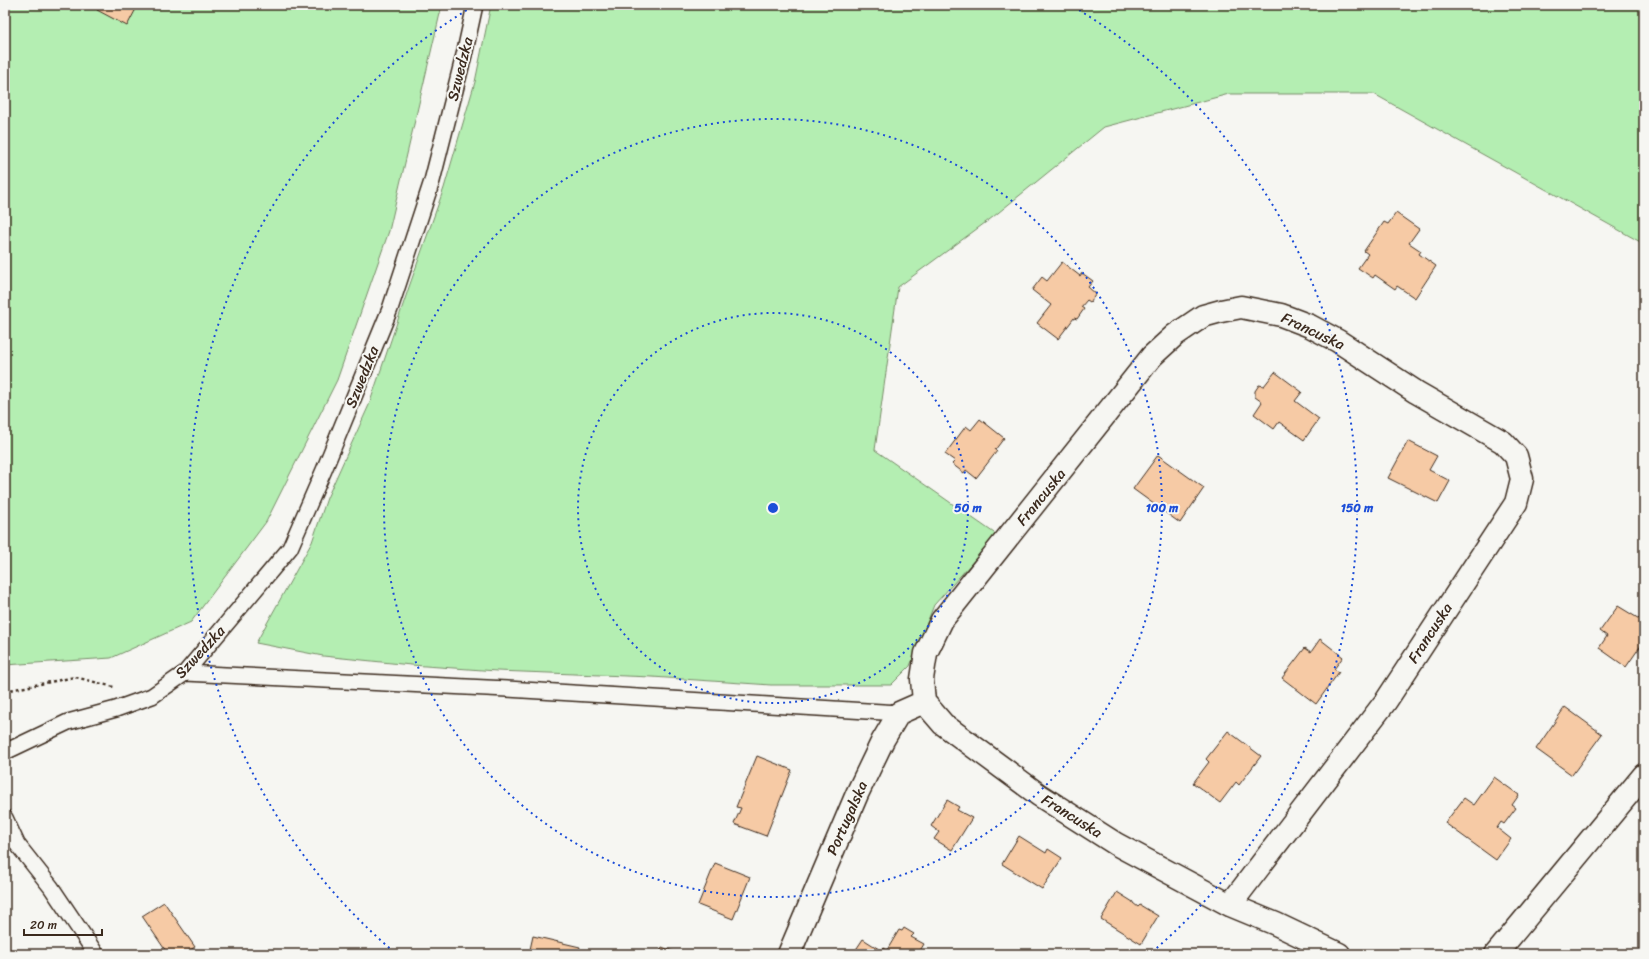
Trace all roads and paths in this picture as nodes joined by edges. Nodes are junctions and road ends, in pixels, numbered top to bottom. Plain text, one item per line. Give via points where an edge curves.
1 (475, 5) edge
2 (185, 673) junction
3 (5, 691) edge
4 (152, 696) junction
5 (924, 702) junction
6 (898, 714) junction
7 (5, 752) edge
8 (1644, 775) edge
9 (5, 818) edge
10 (1230, 905) junction
11 (792, 953) edge
12 (96, 954) edge
13 (1339, 954) edge
14 (1496, 954) edge

1 - 2 lane, Szwedzka via 432,181 393,302 324,470 290,548
2 - 4 lane, Szwedzka
2 - 6 lane via 514,689
3 - 4 path via 75,677
4 - 7 lane, Szwedzka via 68,722
5 - 6 street
5 - 10 street, Francuska via 943,724 1039,795 1116,844
5 - 10 street, Francuska via 922,679 926,653 942,620 1152,356 1175,335 1203,316 1241,307 1281,315 1310,326 1503,442 1516,456 1522,479 1516,503 1386,701
6 - 11 street, Portugalska via 857,794
8 - 14 street
9 - 12 lane via 17,844 51,887
10 - 13 street, Francuska

